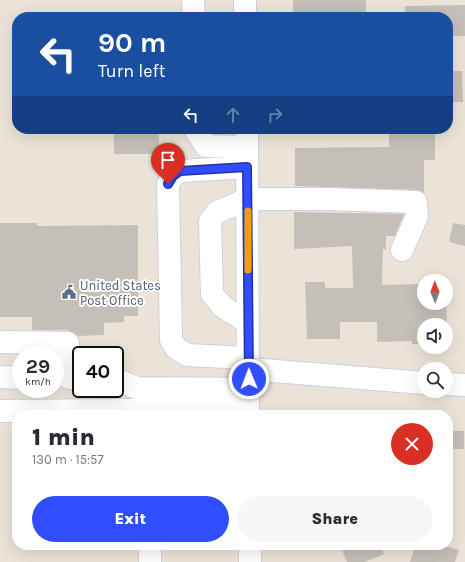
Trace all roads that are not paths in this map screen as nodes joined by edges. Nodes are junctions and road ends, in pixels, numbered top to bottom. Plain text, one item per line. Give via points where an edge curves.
1 (193, 0) edge
2 (245, 0) edge
3 (194, 12) edge
4 (245, 12) edge
5 (198, 134) edge
6 (247, 148) edge
7 (248, 199) junction
8 (402, 250) dead end
9 (248, 322) junction
10 (0, 342) edge
11 (0, 377) edge
12 (12, 378) edge
13 (68, 378) edge
14 (417, 382) edge
15 (124, 383) edge
16 (453, 384) edge
17 (465, 385) edge
18 (248, 388) edge
19 (0, 410) edge
20 (150, 550) edge
21 (250, 550) edge
22 (150, 562) edge
23 (250, 562) edge

1 - 3 street
2 - 4 street
5 - 6 street via 206,146
6 - 7 street
6 - 18 street via 180,171 168,184 171,340 176,348 187,355
7 - 8 street via 416,202 417,216
7 - 9 street
7 - 9 street via 217,212 210,221 212,294 223,307
9 - 18 street
10 - 13 street via 68,343
11 - 12 street
14 - 18 street
15 - 18 street via 137,388
16 - 17 street
18 - 19 street
20 - 22 street
21 - 23 street

